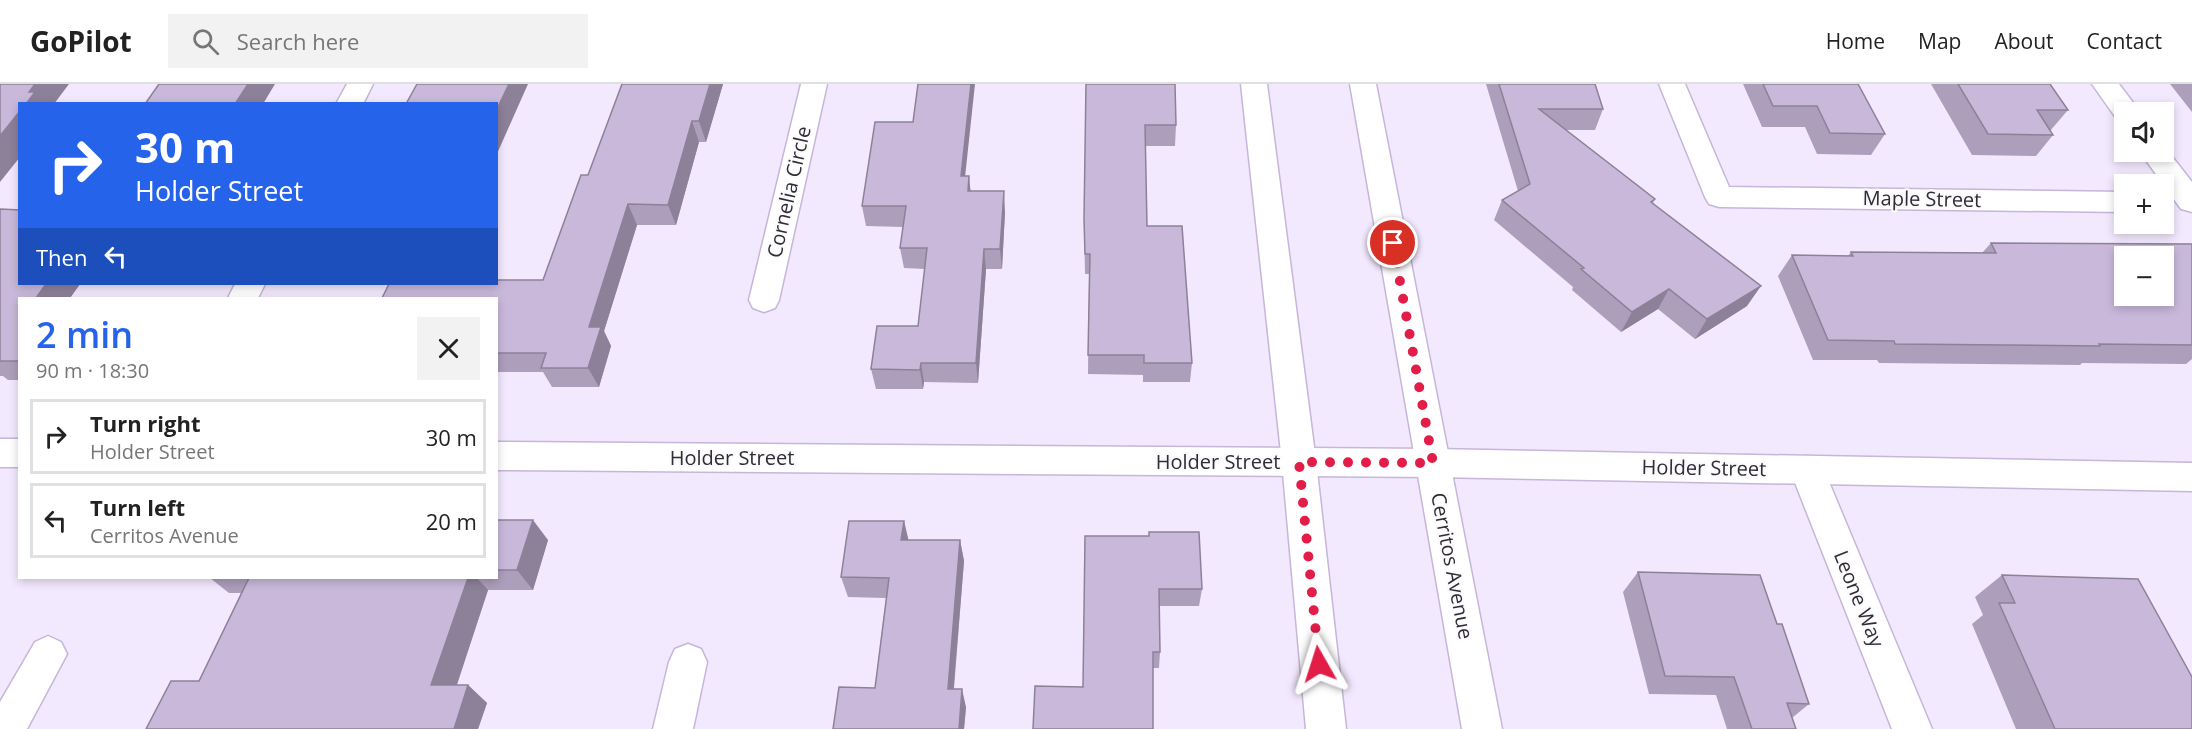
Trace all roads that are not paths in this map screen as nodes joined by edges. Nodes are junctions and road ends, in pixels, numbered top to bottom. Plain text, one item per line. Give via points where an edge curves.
1 (360, 84) edge
2 (814, 84) edge
3 (1254, 84) edge
4 (1363, 84) edge
5 (1671, 84) edge
6 (2105, 84) edge
7 (350, 102) edge
8 (2118, 102) edge
9 (2162, 162) edge
10 (2114, 202) edge
11 (2174, 202) edge
12 (2192, 202) edge
13 (764, 300) dead end
14 (0, 453) edge
15 (18, 453) edge
16 (498, 456) edge
17 (1299, 462) junction
18 (1433, 463) junction
19 (1807, 470) junction
20 (2192, 477) edge
21 (48, 654) dead end
22 (688, 662) dead end
23 (6, 729) edge
24 (673, 729) edge
25 (1326, 729) edge
26 (1482, 729) edge
27 (1911, 729) edge

1 - 7 street
2 - 13 street, Cornelia Circle
3 - 17 street
4 - 18 street, Cerritos Avenue
5 - 10 street, Maple Street via 1719,197
6 - 8 street
9 - 12 street
11 - 12 street
14 - 15 street
16 - 17 street, Holder Street
17 - 18 street, Holder Street
17 - 25 street
18 - 19 street, Holder Street
18 - 26 street, Cerritos Avenue
19 - 20 street, Holder Street
19 - 27 street, Leone Way
21 - 23 street
22 - 24 street

